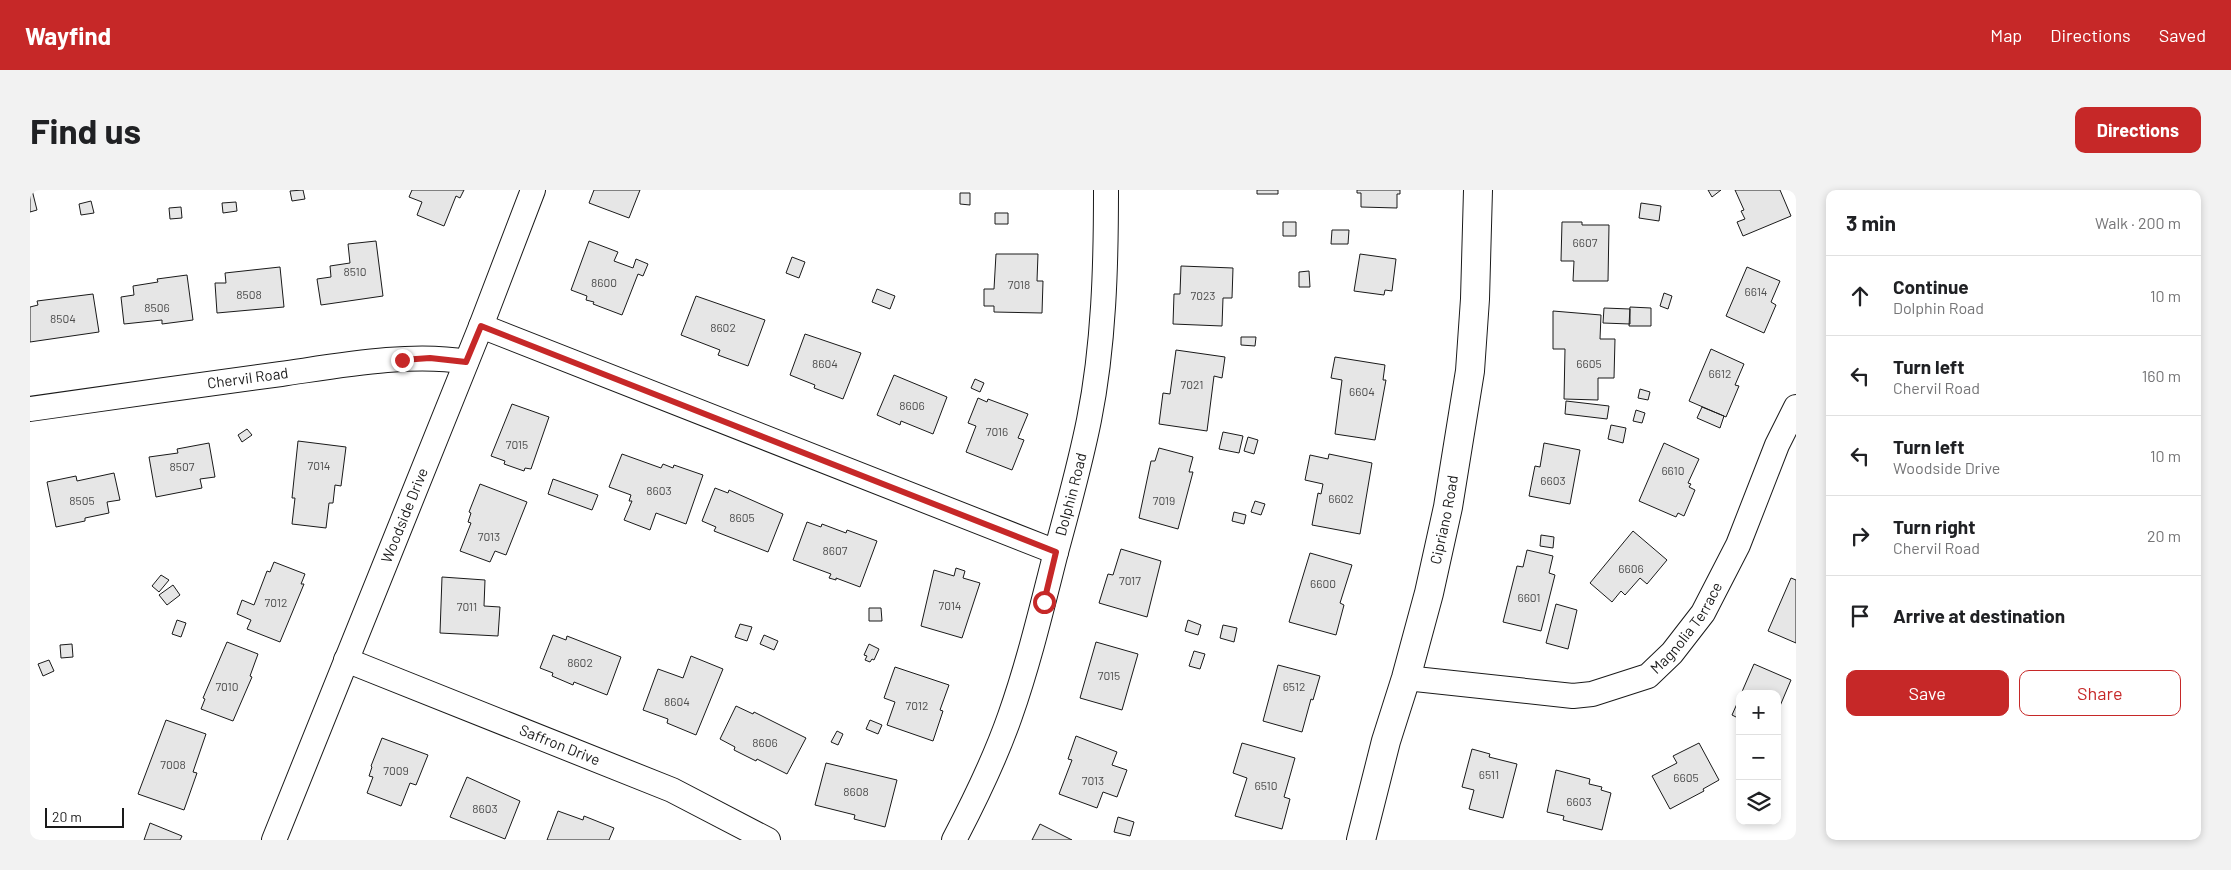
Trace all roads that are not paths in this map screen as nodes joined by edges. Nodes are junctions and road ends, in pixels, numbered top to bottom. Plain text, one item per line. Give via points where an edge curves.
1 (533, 190) edge
2 (1106, 190) edge
3 (1478, 190) edge
4 (481, 326) junction
5 (466, 362) junction
6 (1796, 407) edge
7 (30, 409) edge
8 (1056, 552) junction
9 (346, 660) junction
10 (1406, 678) junction
11 (274, 840) edge
12 (768, 840) edge
13 (954, 840) edge
14 (1361, 840) edge

1 - 4 street, Woodside Drive
2 - 8 street, Dolphin Road via 1106,258 1096,373 1082,455
3 - 10 street, Cipriano Road via 1475,299 1462,432 1434,574
4 - 5 street, Woodside Drive
4 - 8 street
5 - 7 street, Chervil Road via 430,358 305,370
5 - 9 street, Woodside Drive
6 - 10 street, Magnolia Terrace via 1777,445 1738,545 1703,613 1672,653 1648,676 1592,694 1572,696
8 - 13 street, Dolphin Road via 1010,716
9 - 11 street, Woodside Drive
9 - 12 street, Saffron Drive via 672,790
10 - 14 street, Cipriano Road

